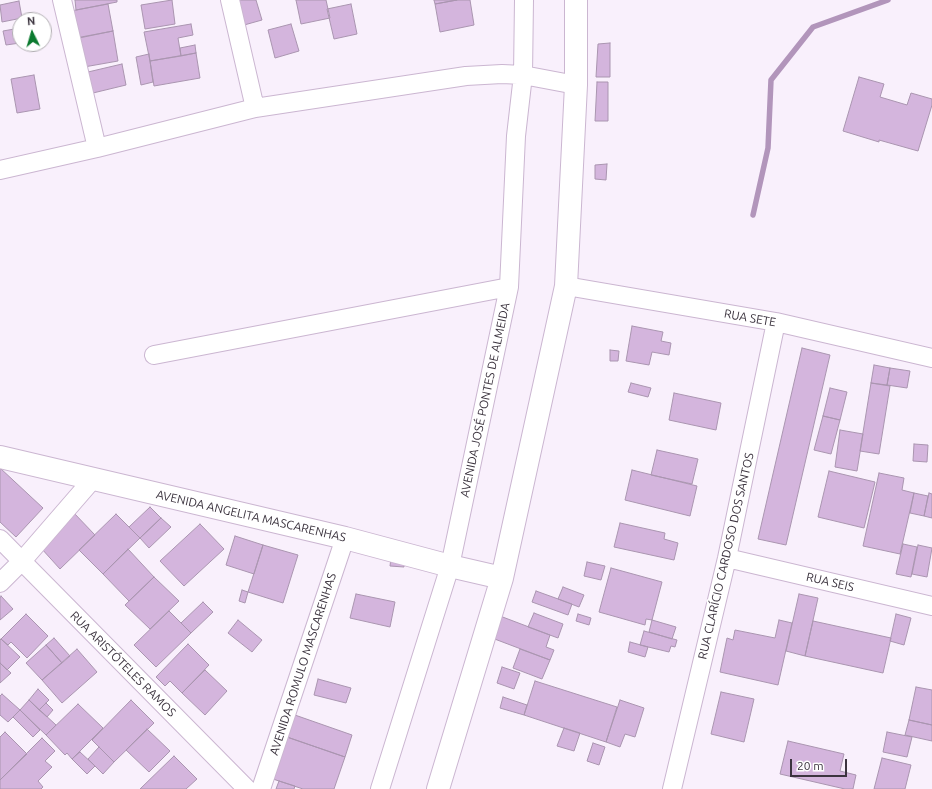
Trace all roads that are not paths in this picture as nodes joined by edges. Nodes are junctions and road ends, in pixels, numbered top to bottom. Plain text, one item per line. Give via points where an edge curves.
1 (62, 0) edge
2 (230, 0) edge
3 (524, 0) edge
4 (576, 0) edge
5 (523, 75) junction
6 (576, 85) junction
7 (255, 108) junction
8 (97, 148) junction
9 (0, 170) edge
10 (566, 286) junction
11 (509, 287) junction
12 (776, 322) junction
13 (154, 355) dead end
14 (932, 358) edge
15 (0, 457) edge
16 (93, 479) junction
17 (345, 538) junction
18 (0, 539) edge
19 (727, 558) junction
20 (22, 561) junction
21 (450, 566) junction
22 (502, 578) junction
23 (0, 582) edge
24 (932, 606) edge
25 (677, 788) edge
26 (247, 789) edge
27 (261, 789) edge
28 (380, 789) edge
29 (438, 789) edge

1 - 8 street
2 - 7 street
3 - 5 street, AVENIDA JOSÉ PONTES DE ALMEIDA
4 - 6 street
5 - 6 street
5 - 7 street via 466,76
5 - 11 street, AVENIDA JOSÉ PONTES DE ALMEIDA via 516,136
6 - 10 street
7 - 8 street
8 - 9 street
10 - 12 street, RUA SETE
10 - 22 street
11 - 13 street
11 - 21 street, AVENIDA JOSÉ PONTES DE ALMEIDA
12 - 14 street, RUA SETE
12 - 19 street, RUA CLARÍCIO CARDOSO DOS SANTOS
15 - 16 street, AVENIDA ANGELITA MASCARENHAS
16 - 17 street, AVENIDA ANGELITA MASCARENHAS
16 - 20 street
17 - 21 street, AVENIDA ANGELITA MASCARENHAS
17 - 27 street, AVENIDA ROMULO MASCARENHAS
18 - 20 street, RUA ARISTÓTELES RAMOS
19 - 24 street, RUA SEIS
19 - 25 street, RUA CLARÍCIO CARDOSO DOS SANTOS
20 - 23 street
20 - 26 street, RUA ARISTÓTELES RAMOS
21 - 22 street, AVENIDA ANGELITA MASCARENHAS
21 - 28 street, AVENIDA JOSÉ PONTES DE ALMEIDA
22 - 29 street

